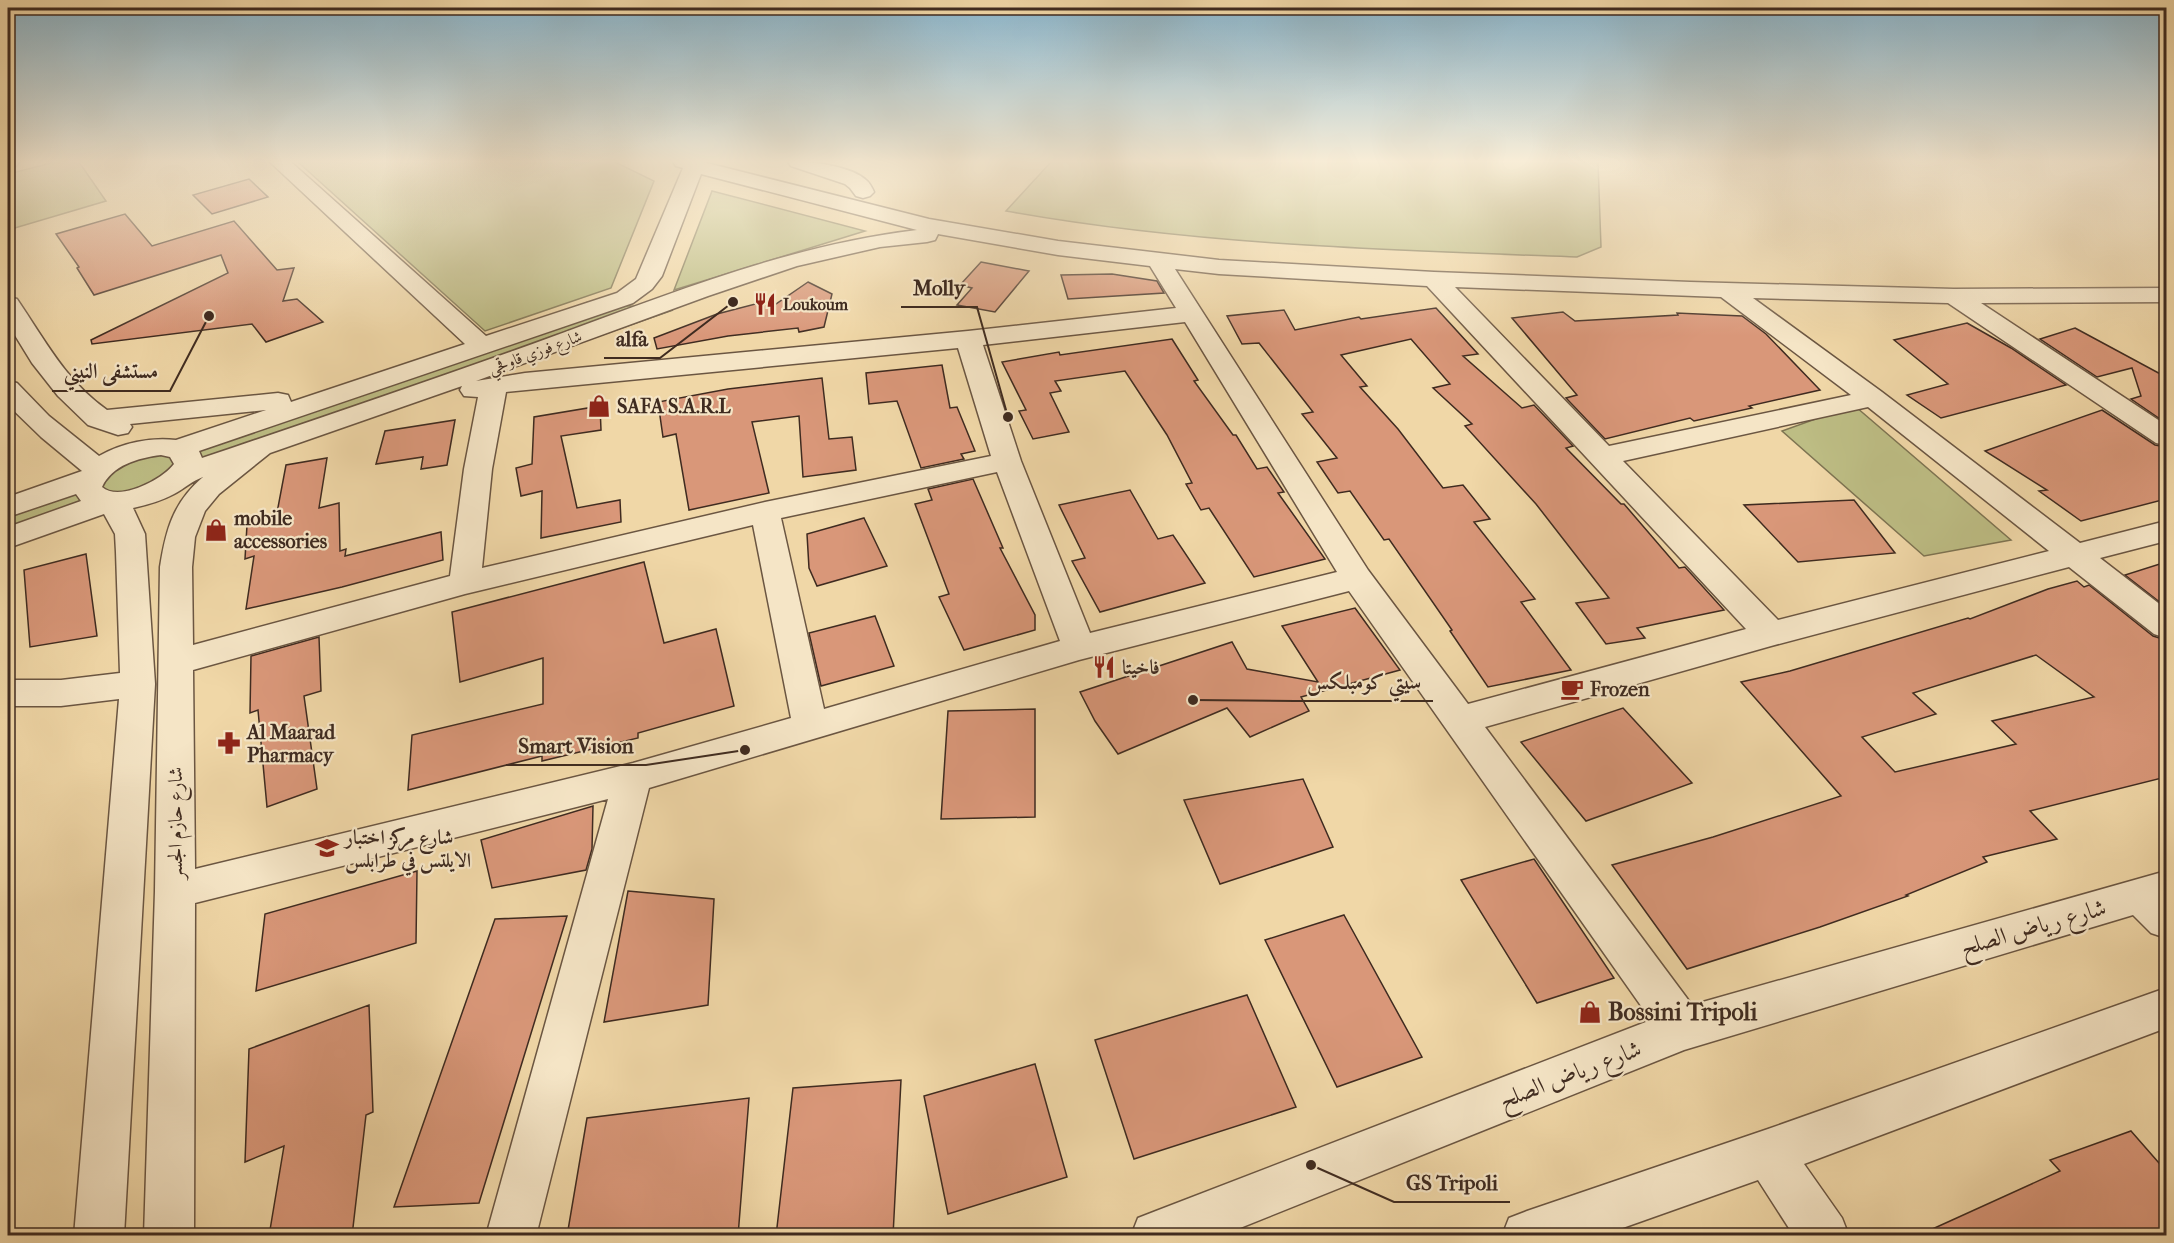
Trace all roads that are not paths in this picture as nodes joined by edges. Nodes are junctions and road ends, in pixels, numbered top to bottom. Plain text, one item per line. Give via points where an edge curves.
1 (344, 220) edge
2 (669, 220) edge
3 (908, 220) edge
4 (991, 220) edge
5 (961, 232) junction
6 (1159, 261) junction
7 (2166, 275) edge
8 (1434, 279) junction
9 (1728, 290) junction
10 (1954, 296) junction
11 (2162, 298) edge
12 (8, 304) edge
13 (634, 305) junction
14 (1193, 314) junction
15 (14, 329) edge
16 (968, 339) junction
17 (482, 346) junction
18 (526, 355) junction
19 (525, 381) junction
20 (493, 388) junction
21 (8, 389) edge
22 (333, 396) junction
23 (410, 396) junction
24 (1873, 398) junction
25 (98, 419) junction
26 (2166, 437) edge
27 (262, 447) junction
28 (174, 457) junction
29 (1600, 457) junction
30 (1007, 461) junction
31 (104, 488) junction
32 (8, 507) edge
33 (765, 512) junction
34 (2166, 531) edge
35 (8, 538) edge
36 (2075, 555) junction
37 (1357, 578) junction
38 (465, 583) junction
39 (2166, 626) edge
40 (1771, 634) junction
41 (1079, 648) junction
42 (177, 663) junction
43 (138, 684) junction
44 (8, 693) edge
45 (1460, 720) junction
46 (810, 725) junction
47 (633, 777) junction
48 (175, 891) junction
49 (2158, 901) edge
50 (2166, 1008) edge
51 (1683, 1029) junction
52 (1768, 1153) junction
53 (99, 1236) edge
54 (169, 1236) edge
55 (511, 1236) edge
56 (1156, 1236) edge
57 (1527, 1236) edge
58 (1824, 1236) edge

1 - 17 street
2 - 13 street, شارع فوزي قاوقجي via 650,276
3 - 5 street
4 - 7 street via 1143,246 1251,256 1638,274 1857,278
5 - 6 street
5 - 13 street, شارع فوزي قاوقجي via 829,249
6 - 8 street
6 - 14 street
8 - 9 street
8 - 29 street
9 - 10 street
9 - 24 street
10 - 11 street
10 - 26 street
12 - 15 street
13 - 17 street, شارع فوزي قاوقجي
13 - 18 street, شارع فوزي قاوقجي
14 - 16 street
14 - 37 street
15 - 25 street via 66,390
16 - 19 street
16 - 30 street
17 - 22 street, شارع فوزي قاوقجي
18 - 19 street
18 - 23 street, شارع فوزي قاوقجي
19 - 20 street
20 - 23 street
20 - 38 street via 478,469
21 - 31 street
22 - 25 street
22 - 28 street, شارع فوزي قاوقجي
23 - 27 street, شارع فوزي قاوقجي
24 - 29 street
24 - 36 street
25 - 28 street
27 - 28 street, شارع فوزي قاوقجي
27 - 42 street, شارع حازم الجسر via 198,497 184,522 176,567
28 - 31 street via 121,456
28 - 31 street via 154,492
29 - 40 street
30 - 33 street
30 - 41 street
31 - 32 street
31 - 35 street
31 - 43 street via 130,534
33 - 38 street
33 - 46 street
34 - 36 street
36 - 39 street
36 - 40 street
37 - 41 street
37 - 45 street
38 - 42 street
40 - 45 street
41 - 46 street
42 - 48 street, شارع حازم الجسر
43 - 44 street via 62,693
43 - 53 street
45 - 51 street
46 - 47 street
47 - 48 street
47 - 55 street
48 - 54 street, شارع حازم الجسر
49 - 51 street, شارع رياض الصلح
50 - 52 street
51 - 56 street, شارع رياض الصلح
52 - 57 street
52 - 58 street

